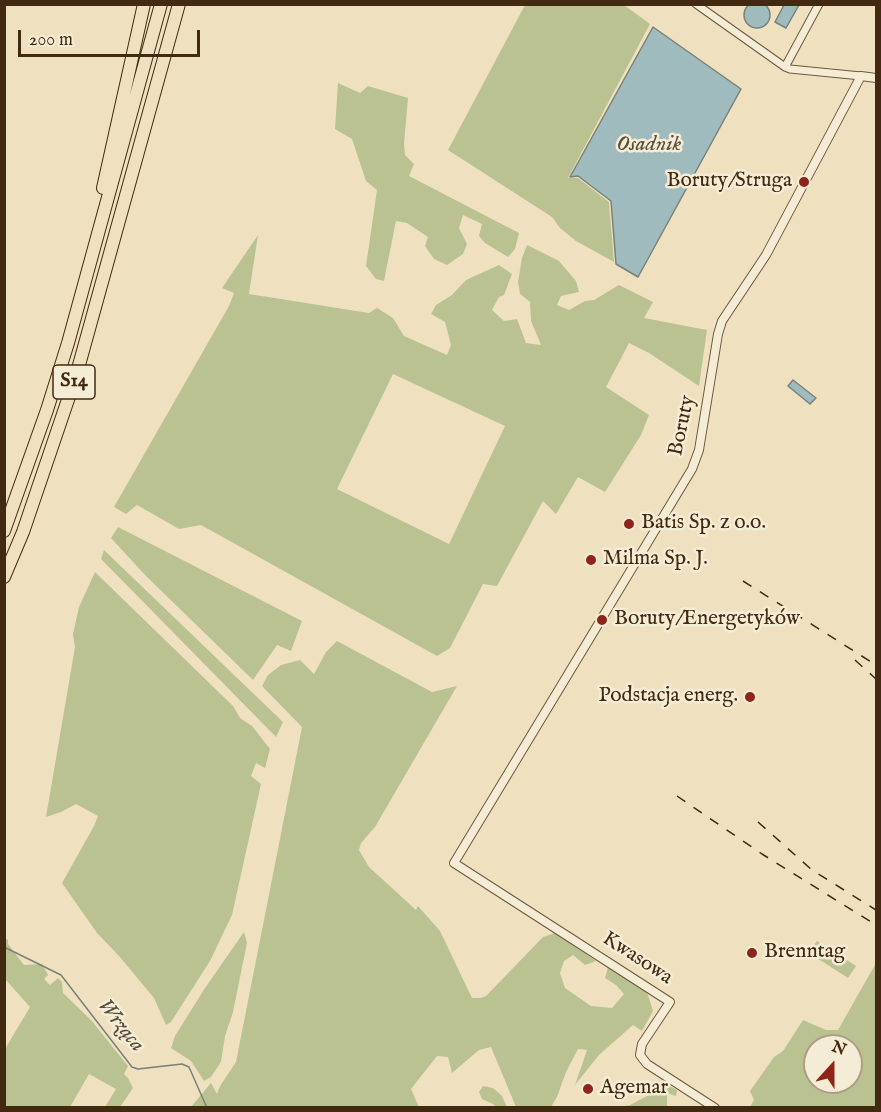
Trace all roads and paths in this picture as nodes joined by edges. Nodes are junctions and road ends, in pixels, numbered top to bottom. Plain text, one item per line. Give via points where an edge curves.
1 (145, 4) edge
2 (161, 4) edge
3 (696, 4) edge
4 (819, 4) edge
5 (178, 9) edge
6 (784, 67) junction
7 (861, 76) junction
8 (876, 78) edge
9 (84, 286) junction
10 (4, 531) edge
11 (4, 577) edge
12 (454, 863) joint
13 (715, 1107) edge

1 - 9 highway
2 - 9 highway, S14
3 - 6 street
4 - 6 street
5 - 11 highway, S14 via 76,376
6 - 7 street
7 - 8 street
7 - 12 street, Boruty via 766,255 722,321 699,450 692,469
9 - 10 highway, S14 via 47,410
12 - 13 street, Kwasowa via 669,1002 642,1044 640,1055 647,1064

